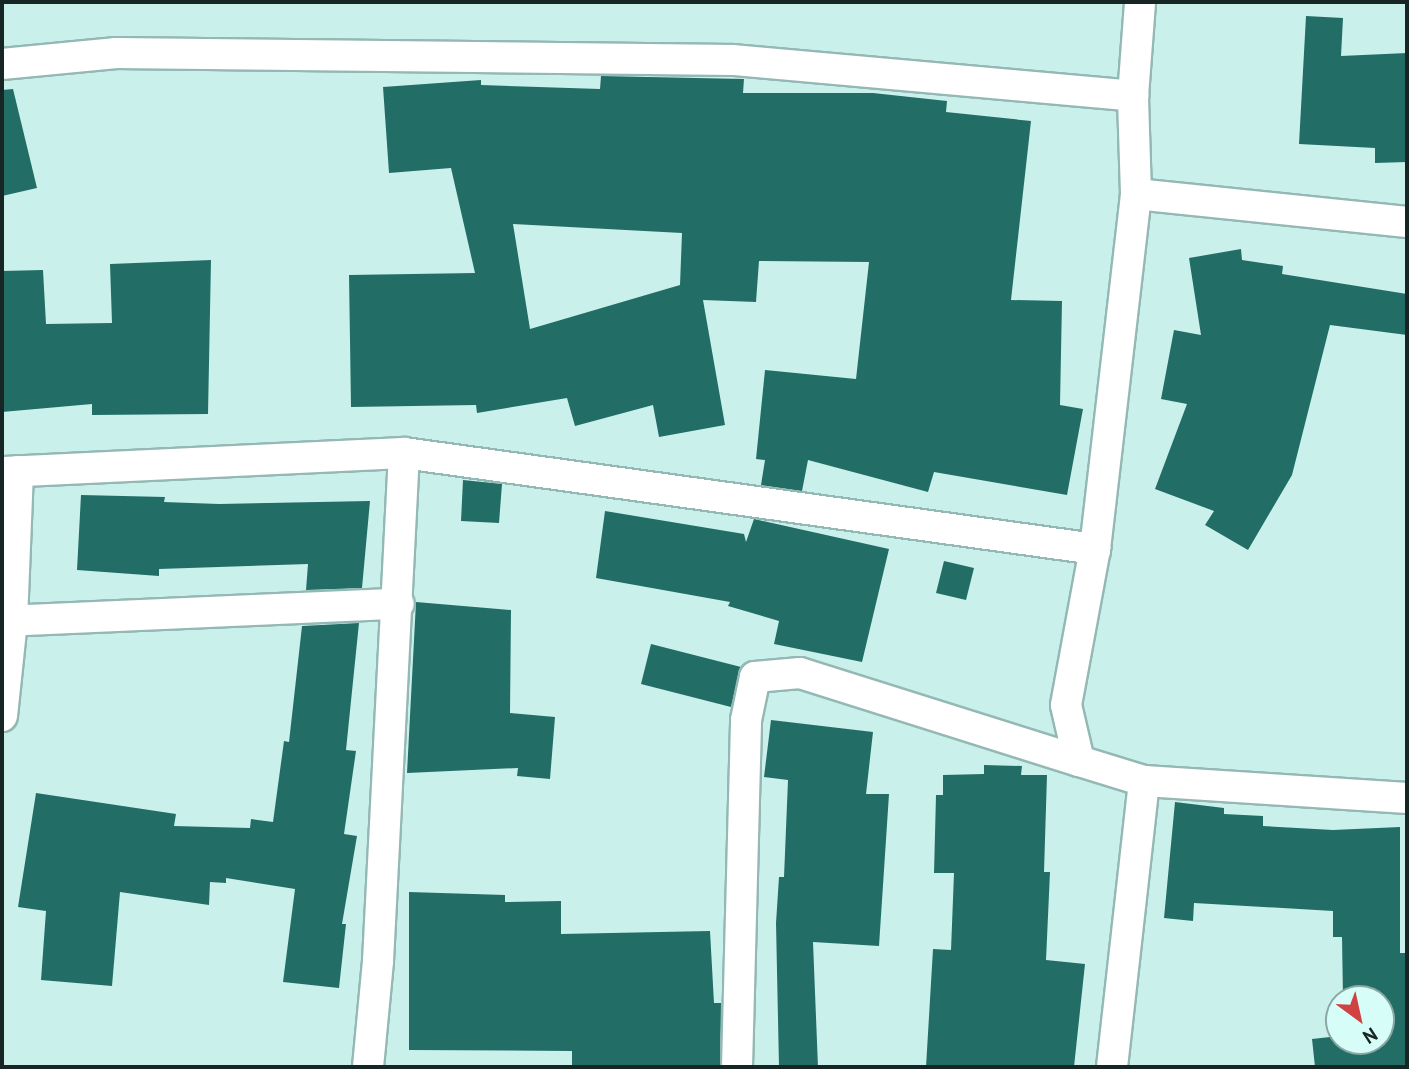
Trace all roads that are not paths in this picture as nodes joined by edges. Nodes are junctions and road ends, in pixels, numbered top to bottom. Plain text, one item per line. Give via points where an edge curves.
1 (1140, 2) edge
2 (2, 64) edge
3 (1133, 96) junction
4 (1136, 194) junction
5 (1407, 222) edge
6 (404, 453) junction
7 (10, 471) edge
8 (1095, 549) junction
9 (399, 604) junction
10 (7, 621) edge
11 (2, 716) edge
12 (1079, 761) junction
13 (1144, 780) junction
14 (1407, 798) edge
15 (368, 1067) edge
16 (737, 1067) edge
17 (1112, 1067) edge

1 - 3 street
2 - 3 street via 116,52 733,60
3 - 4 street
4 - 5 street
4 - 8 street
6 - 7 street
6 - 8 street
6 - 9 street
7 - 10 street
8 - 12 street via 1066,705
9 - 10 street
9 - 15 street
10 - 11 street
12 - 13 street
12 - 16 street via 800,673 755,677 746,720
13 - 14 street
13 - 17 street

